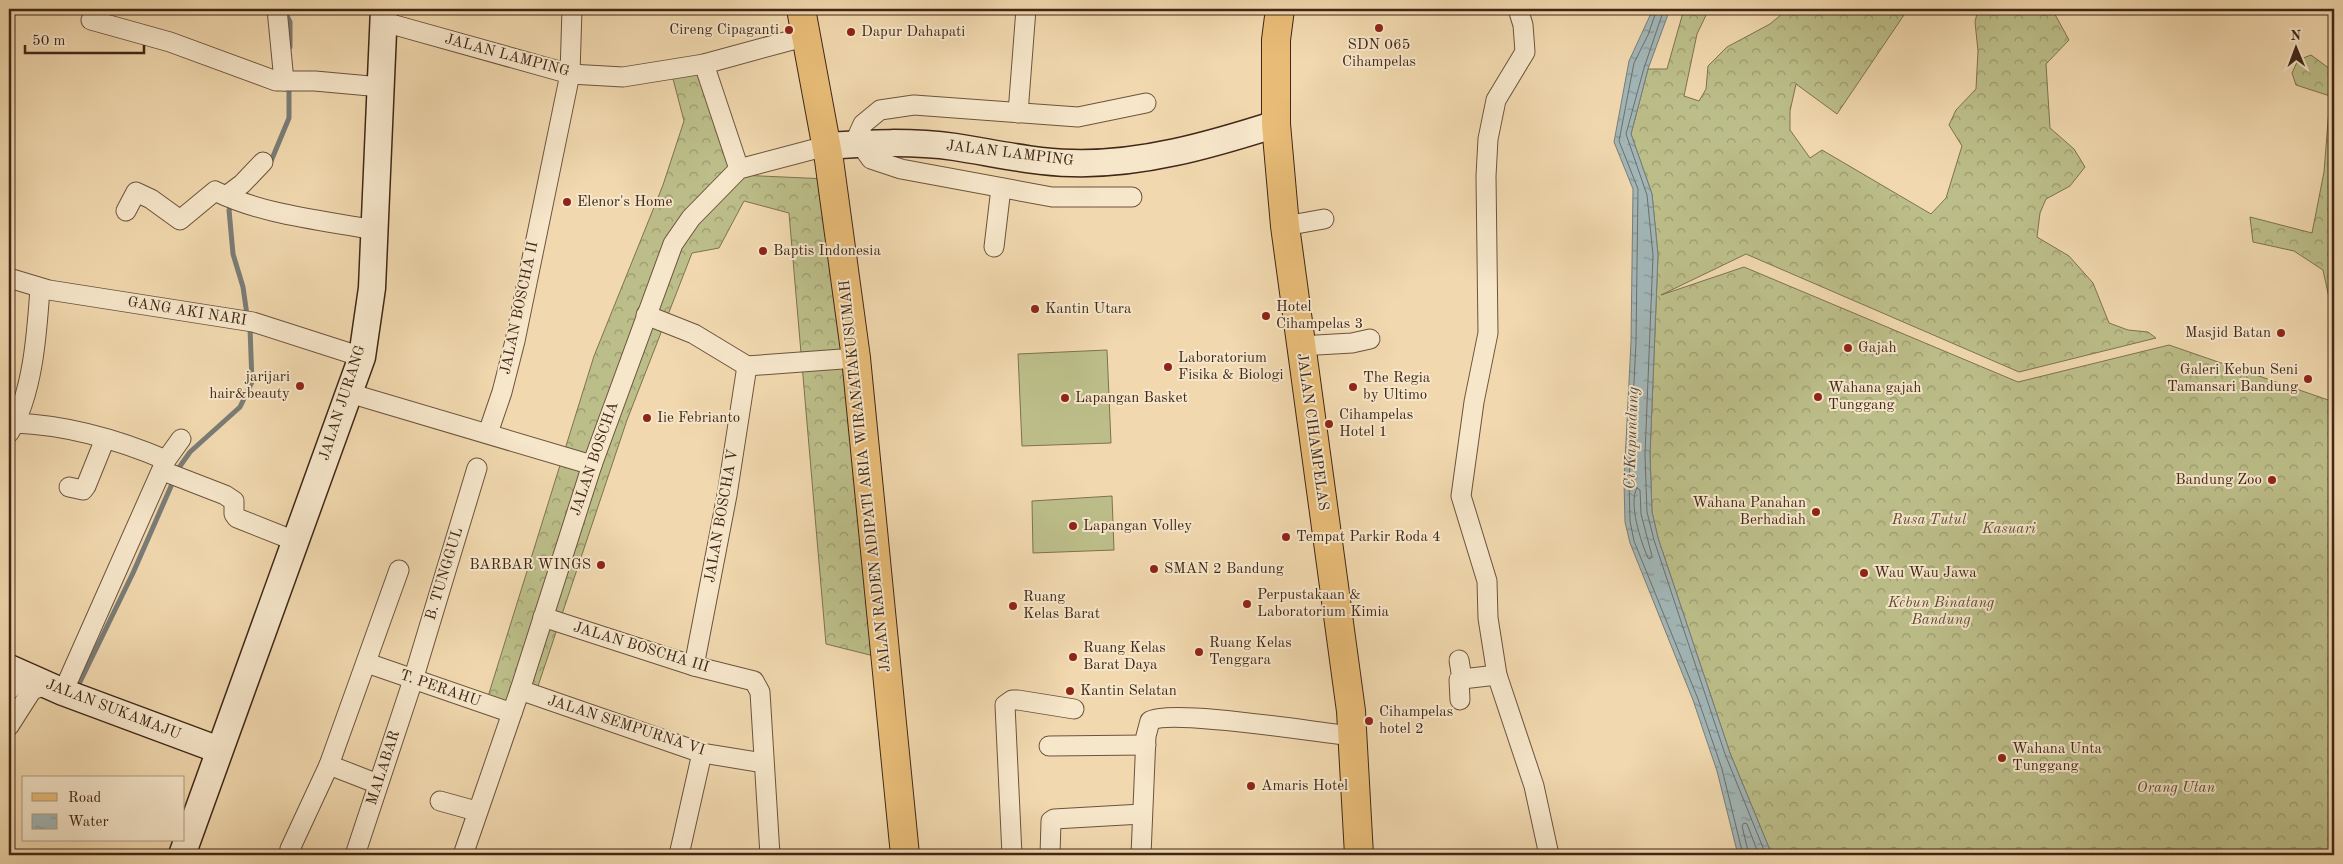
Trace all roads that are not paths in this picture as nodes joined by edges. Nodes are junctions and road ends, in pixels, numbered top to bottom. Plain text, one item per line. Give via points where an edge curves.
1 (277, 9) edge
2 (572, 9) edge
3 (1026, 9) edge
4 (1280, 9) edge
5 (1518, 9) edge
6 (384, 15) edge
7 (805, 16) edge
8 (91, 20) dead end
9 (704, 64) junction
10 (570, 74) junction
11 (284, 81) junction
12 (381, 87) junction
13 (1146, 103) dead end
14 (1018, 113) junction
15 (1276, 124) junction
16 (859, 142) junction
17 (826, 146) junction
18 (263, 162) dead end
19 (739, 169) junction
20 (1001, 188) junction
21 (226, 196) junction
22 (1132, 197) dead end
23 (126, 211) dead end
24 (1324, 219) dead end
25 (1285, 226) junction
26 (375, 230) junction
27 (994, 247) dead end
28 (9, 278) edge
29 (40, 288) junction
30 (646, 315) junction
31 (1370, 339) dead end
32 (1300, 346) junction
33 (362, 357) junction
34 (856, 358) junction
35 (747, 366) junction
36 (349, 392) junction
37 (12, 428) edge
38 (488, 433) junction
39 (105, 439) junction
40 (181, 439) dead end
41 (164, 465) junction
42 (592, 465) junction
43 (477, 468) dead end
44 (69, 487) dead end
45 (296, 541) junction
46 (399, 570) dead end
47 (543, 617) junction
48 (1458, 660) dead end
49 (367, 663) junction
50 (694, 666) junction
51 (1497, 675) junction
52 (1462, 679) junction
53 (413, 680) junction
54 (30, 682) edge
55 (520, 690) junction
56 (1460, 700) dead end
57 (1074, 709) dead end
58 (512, 713) junction
59 (9, 726) edge
60 (1353, 736) junction
61 (1146, 745) junction
62 (1049, 746) dead end
63 (219, 750) junction
64 (702, 753) junction
65 (763, 763) junction
66 (329, 765) junction
67 (378, 784) junction
68 (440, 801) dead end
69 (476, 811) junction
70 (1142, 814) junction
71 (182, 855) edge
72 (294, 855) edge
73 (355, 855) edge
74 (463, 855) edge
75 (680, 855) edge
76 (770, 855) edge
77 (905, 855) edge
78 (1012, 855) edge
79 (1050, 855) edge
80 (1141, 855) edge
81 (1359, 855) edge
82 (1549, 855) edge

1 - 11 street
2 - 10 street, JALAN BOSCHA II
3 - 14 street
4 - 15 main road, JALAN CIHAMPELAS via 1276,40
5 - 51 street via 1525,52 1496,100 1488,139 1488,333 1474,402 1461,496 1487,581 1488,618
6 - 10 street, JALAN LAMPING
6 - 12 main road, JALAN JURANG
7 - 9 street, JALAN LAMPING
7 - 17 main road, JALAN RADEN ADIPATI ARIA WIRANATAKUSUMAH
8 - 11 street via 170,42 245,71
9 - 10 street, JALAN LAMPING via 623,77
9 - 19 street
10 - 38 street, JALAN BOSCHA II via 514,341
11 - 12 street
12 - 26 main road, JALAN JURANG
13 - 14 street via 1078,117
14 - 16 street via 914,105 880,110 862,124
15 - 16 main road, JALAN LAMPING via 1217,142 1113,162 1037,161 953,147
15 - 25 main road, JALAN CIHAMPELAS
16 - 17 main road, JALAN LAMPING
16 - 20 street, JALAN LAMPING via 871,159 902,169
17 - 19 street
17 - 34 main road, JALAN RADEN ADIPATI ARIA WIRANATAKUSUMAH
18 - 21 street
19 - 30 street, JALAN BOSCHA via 691,218 673,244
20 - 22 street, JALAN LAMPING via 1052,197
20 - 27 street
21 - 23 street via 215,191 180,220 136,192
21 - 26 street via 266,210
24 - 25 street
25 - 32 main road, JALAN CIHAMPELAS
26 - 33 main road, JALAN JURANG via 372,288
28 - 29 street, GANG AKI NARI
29 - 33 street, GANG AKI NARI via 253,322
29 - 37 street via 37,330 26,388
30 - 35 street via 694,334
30 - 42 street, JALAN BOSCHA
31 - 32 street
32 - 60 main road, JALAN CIHAMPELAS
33 - 36 main road, JALAN JURANG
34 - 35 street
34 - 77 main road, JALAN RADEN ADIPATI ARIA WIRANATAKUSUMAH
35 - 50 street, JALAN BOSCHA V via 727,495
36 - 38 street
36 - 45 main road, JALAN JURANG
37 - 39 street via 37,424
38 - 42 street
39 - 41 street via 137,448
39 - 44 street via 86,486 82,490
40 - 41 street
41 - 45 street via 234,501 237,518
41 - 54 street
42 - 47 street, JALAN BOSCHA
43 - 53 street, B. TUNGGUL
45 - 63 main road, JALAN JURANG
46 - 49 street
47 - 50 street, JALAN BOSCHA III
47 - 55 street, JALAN BOSCHA
48 - 52 street
49 - 53 street, T. PERAHU
49 - 66 street
50 - 65 street, JALAN BOSCHA III via 750,679 758,685
51 - 52 street
51 - 82 street via 1534,786
52 - 56 street via 1459,680
53 - 58 street, T. PERAHU
53 - 67 street, MALABAR
54 - 59 street via 32,690
54 - 63 main road, JALAN SUKAMAJU
55 - 58 street, JALAN BOSCHA
55 - 64 street, JALAN SEMPURNA VI
57 - 78 street via 1018,700 1005,705
58 - 69 street, JALAN BOSCHA
60 - 61 street via 1187,717 1155,718 1150,721
60 - 81 main road, JALAN CIHAMPELAS
61 - 62 street
61 - 70 street
63 - 71 main road, JALAN JURANG
64 - 65 street, JALAN SEMPURNA VI
64 - 75 street
65 - 76 street
66 - 67 street
66 - 72 street via 290,849
67 - 73 street, MALABAR
68 - 69 street
69 - 74 street, JALAN BOSCHA
70 - 79 street via 1054,818 1051,821
70 - 80 street

